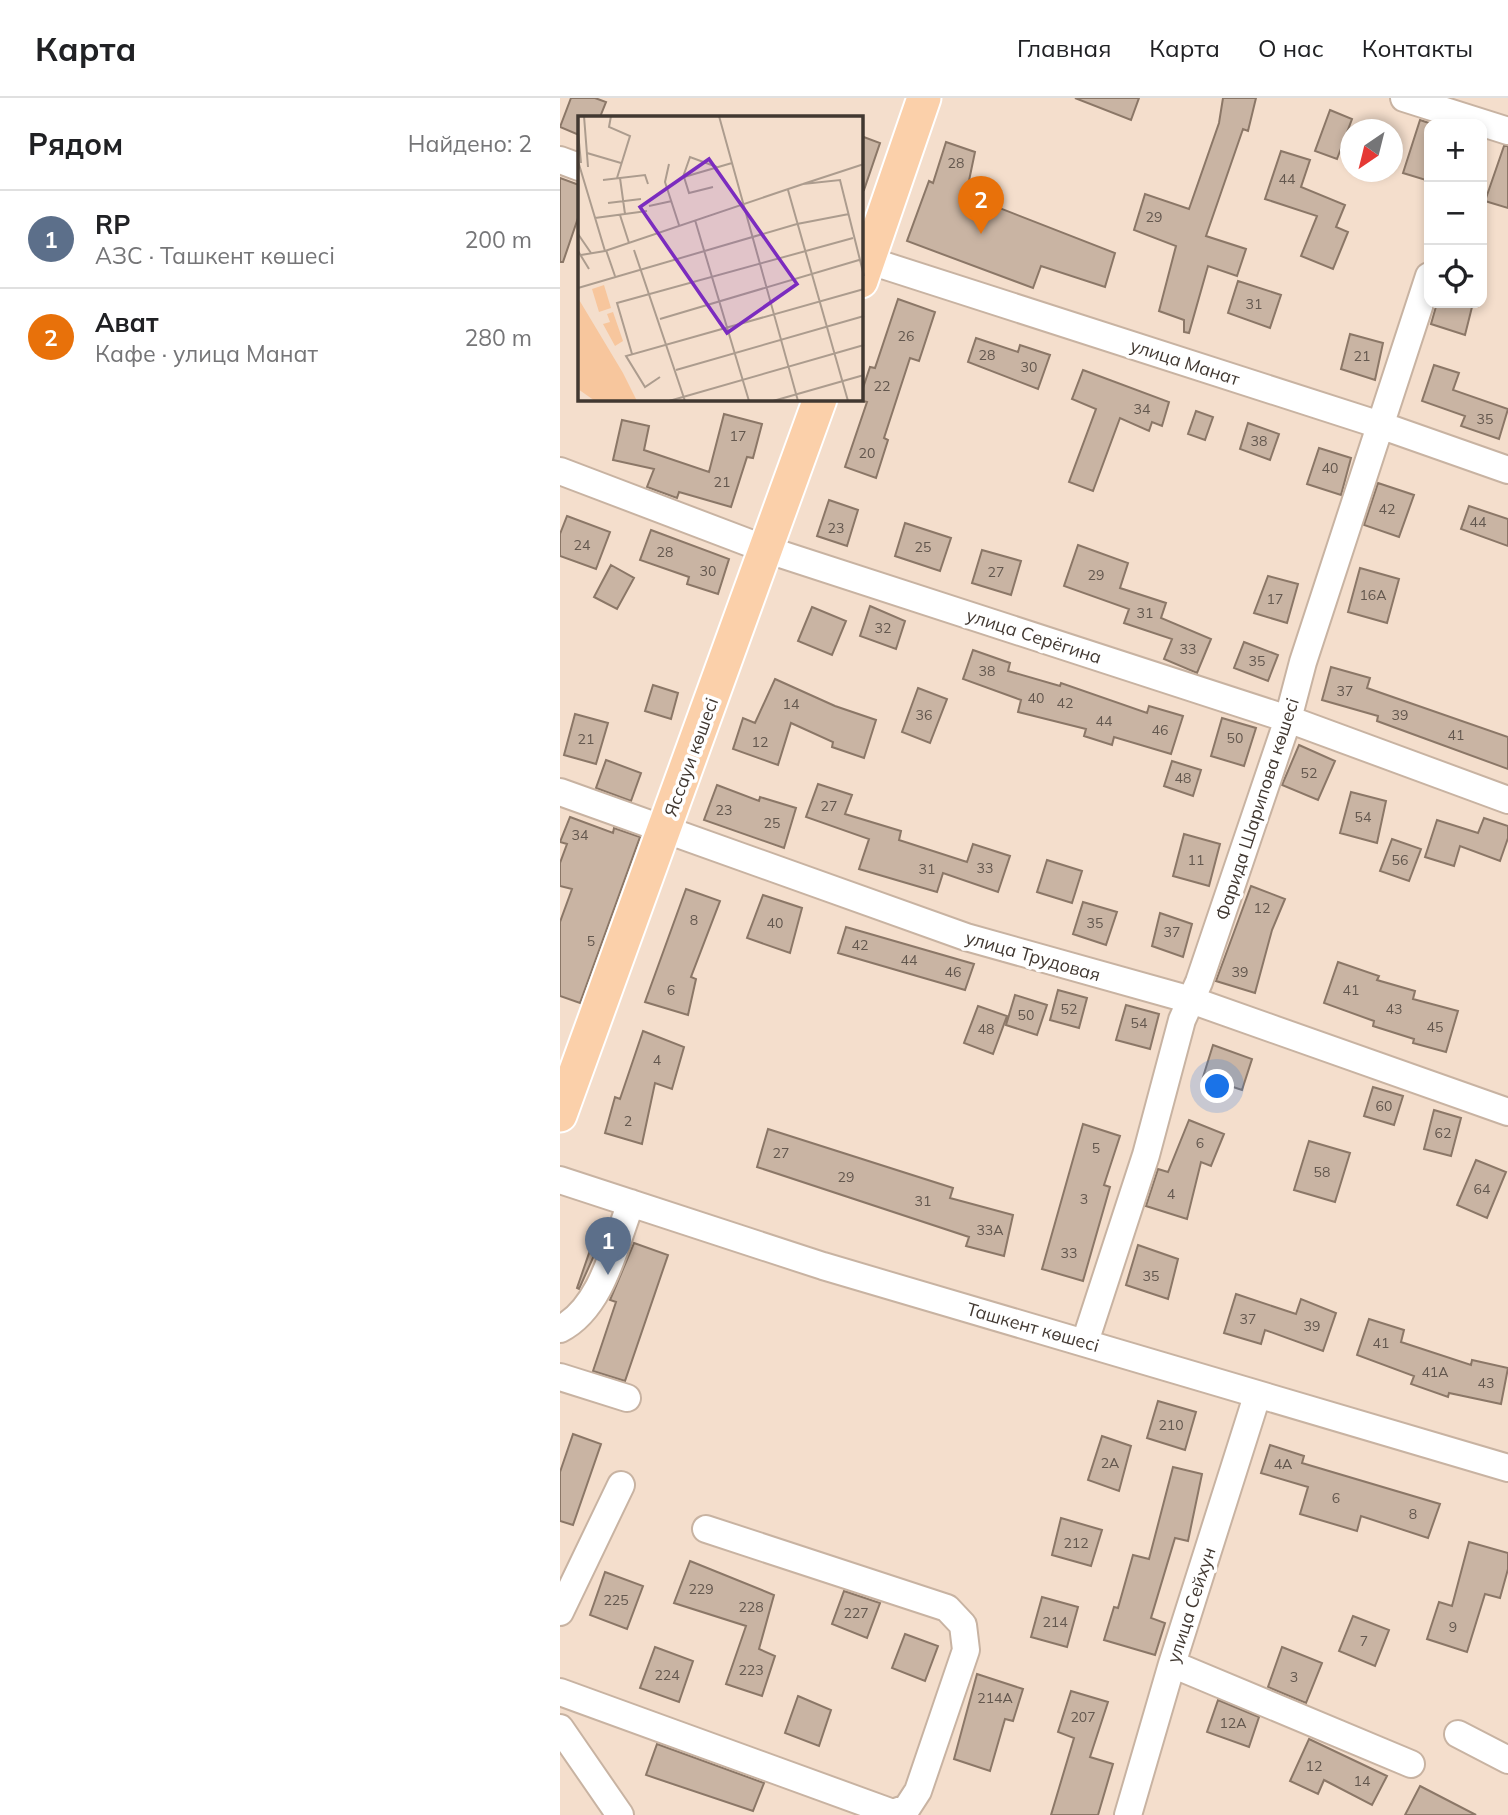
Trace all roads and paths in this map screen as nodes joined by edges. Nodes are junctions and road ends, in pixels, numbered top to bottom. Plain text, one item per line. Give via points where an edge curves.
1 (924, 98) edge
2 (1404, 98) edge
3 (1483, 115) edge
4 (1508, 131) edge
5 (560, 160) edge
6 (578, 167) edge
7 (863, 266) edge
8 (1424, 291) edge
9 (819, 401) edge
10 (1380, 425) junction
11 (1508, 470) edge
12 (560, 471) edge
13 (768, 550) junction
14 (1288, 719) junction
15 (560, 792) edge
16 (1508, 800) edge
17 (664, 829) junction
18 (1191, 1000) junction
19 (1508, 1112) edge
20 (560, 1115) edge
21 (560, 1180) edge
22 (631, 1203) junction
23 (560, 1329) edge
24 (1085, 1342) junction
25 (560, 1377) edge
26 (1257, 1396) junction
27 (627, 1398) dead end
28 (1508, 1468) edge
29 (621, 1485) dead end
30 (706, 1529) dead end
31 (560, 1612) edge
32 (1171, 1664) junction
33 (560, 1692) edge
34 (1458, 1734) dead end
35 (565, 1745) edge
36 (1508, 1760) edge
37 (1411, 1764) dead end
38 (906, 1812) edge
39 (620, 1815) edge
40 (1128, 1815) edge

1 - 7 main road
2 - 3 street
3 - 4 street
5 - 6 street
7 - 10 street, улица Манат
8 - 10 street, Фарида Шарипова көшесі
9 - 13 main road, Яссауи көшесі
10 - 11 street, улица Манат
10 - 14 street, Фарида Шарипова көшесі
12 - 13 street, улица Серёгина
13 - 14 street, улица Серёгина
13 - 17 main road, Яссауи көшесі
14 - 16 street, улица Серёгина
14 - 18 street, Фарида Шарипова көшесі
15 - 17 street, улица Трудовая
17 - 18 street, улица Трудовая via 966,937
17 - 20 main road, Яссауи көшесі
18 - 19 street, улица Трудовая
18 - 24 street, Фарида Шарипова көшесі
21 - 22 street, Ташкент көшесі
22 - 23 street via 594,1295 577,1321
22 - 24 street, Ташкент көшесі via 823,1266
24 - 26 street, Ташкент көшесі
25 - 27 street
26 - 28 street, Ташкент көшесі
26 - 32 street, улица Сейхун
29 - 31 street
30 - 38 street via 947,1608 963,1625 966,1650 918,1791
32 - 37 street
32 - 40 street, улица Сейхун
33 - 38 street via 893,1813
34 - 36 street
35 - 39 street

